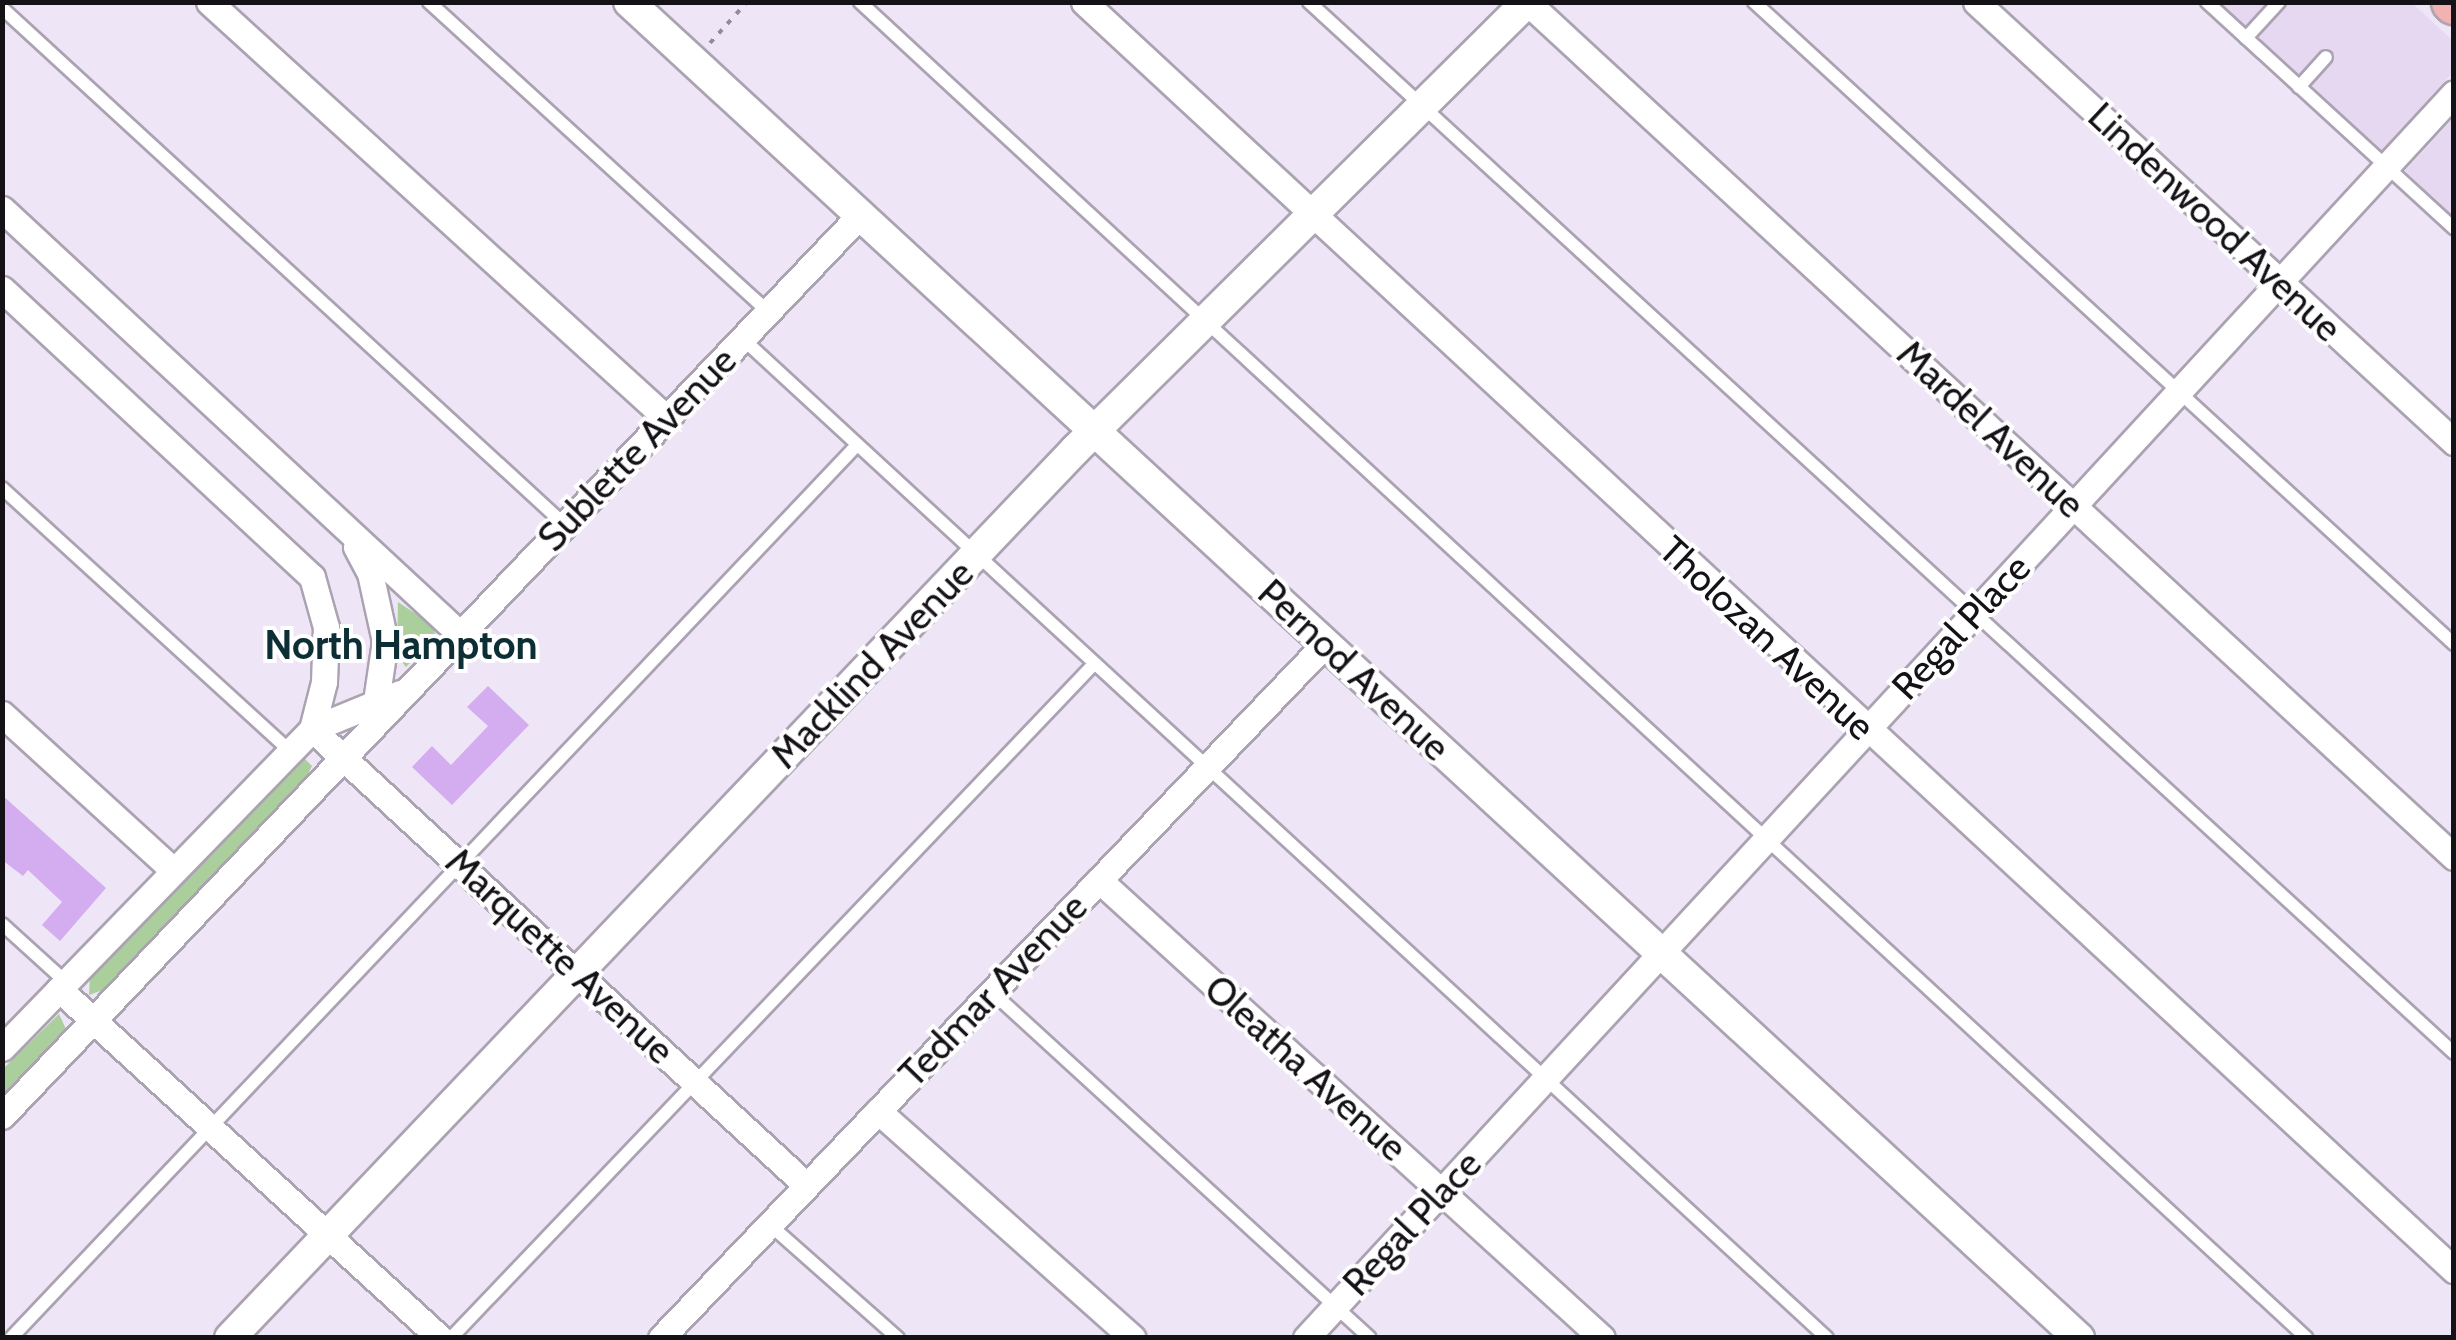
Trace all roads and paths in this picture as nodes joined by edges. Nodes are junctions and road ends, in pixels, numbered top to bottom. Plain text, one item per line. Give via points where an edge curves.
1 (209, 2) edge
2 (429, 2) edge
3 (630, 2) edge
4 (747, 2) edge
5 (860, 2) edge
6 (1084, 2) edge
7 (1310, 2) edge
8 (1527, 2) edge
9 (1754, 2) edge
10 (1976, 2) edge
11 (2207, 2) edge
12 (2279, 2) edge
13 (2, 8) edge
14 (2246, 38) junction
15 (2326, 58) dead end
16 (694, 62) junction
17 (2299, 87) junction
18 (2454, 93) edge
19 (1421, 106) junction
20 (2386, 165) junction
21 (2, 209) edge
22 (1312, 214) junction
23 (860, 215) junction
24 (2454, 228) edge
25 (2279, 280) junction
26 (2, 289) edge
27 (768, 312) junction
28 (1203, 322) junction
29 (743, 339) junction
30 (2178, 390) junction
31 (665, 417) junction
32 (1094, 432) junction
33 (2454, 442) edge
34 (857, 446) junction
35 (2, 488) edge
36 (2073, 504) junction
37 (334, 518) junction
38 (564, 524) junction
39 (976, 555) junction
40 (1974, 612) junction
41 (461, 635) junction
42 (1325, 644) junction
43 (2454, 644) edge
44 (1094, 664) junction
45 (416, 683) junction
46 (379, 703) junction
47 (2, 714) edge
48 (312, 729) junction
49 (1866, 730) junction
50 (363, 738) junction
51 (289, 750) junction
52 (345, 758) junction
53 (1207, 767) junction
54 (1766, 839) junction
55 (2454, 857) edge
56 (463, 863) junction
57 (172, 870) junction
58 (1099, 880) junction
59 (2, 924) edge
60 (1664, 955) junction
61 (580, 971) junction
62 (63, 985) junction
63 (992, 992) junction
64 (94, 1020) junction
65 (2, 1048) edge
66 (2454, 1053) edge
67 (1546, 1079) junction
68 (693, 1082) junction
69 (878, 1110) junction
70 (2, 1116) edge
71 (211, 1128) junction
72 (806, 1185) junction
73 (1442, 1192) junction
74 (769, 1224) junction
75 (328, 1235) junction
76 (2454, 1270) edge
77 (1336, 1306) junction
78 (669, 1335) edge
79 (10, 1338) edge
80 (230, 1338) edge
81 (440, 1338) edge
82 (451, 1338) edge
83 (898, 1338) edge
84 (1133, 1338) edge
85 (1306, 1338) edge
86 (1370, 1338) edge
87 (1602, 1338) edge
88 (1827, 1338) edge
89 (2079, 1338) edge
90 (2307, 1338) edge

1 - 31 street
2 - 27 lane
3 - 16 street, Pernod Avenue
4 - 16 path
5 - 28 lane
6 - 22 street, Tholozan Avenue
7 - 19 lane
8 - 19 street, Macklind Avenue
8 - 36 street, Mardel Avenue
9 - 30 lane
10 - 25 street, Lindenwood Avenue
11 - 14 lane
12 - 14 lane
13 - 38 lane
14 - 17 lane
15 - 17 lane
16 - 23 street, Pernod Avenue
17 - 20 lane
18 - 20 street, Regal Place
19 - 22 street, Macklind Avenue
19 - 40 lane
20 - 24 lane
20 - 25 street, Regal Place
21 - 37 street
22 - 28 street, Macklind Avenue
22 - 49 street, Tholozan Avenue
23 - 27 street, Sublette Avenue
23 - 32 street, Pernod Avenue
25 - 30 street, Regal Place
25 - 33 street, Lindenwood Avenue
26 - 48 street via 312,578 326,626 324,682
27 - 29 street, Sublette Avenue
28 - 32 street, Macklind Avenue
28 - 54 lane
29 - 31 street, Sublette Avenue
29 - 34 lane
30 - 36 street, Regal Place
30 - 43 lane
31 - 38 street, Sublette Avenue
32 - 39 street, Macklind Avenue
32 - 42 street, Pernod Avenue
34 - 39 lane
34 - 56 lane
35 - 51 lane
36 - 40 street, Regal Place
36 - 55 street, Mardel Avenue
37 - 41 street
37 - 46 street via 370,573 385,642
38 - 41 street, Sublette Avenue
39 - 44 lane
39 - 61 street, Macklind Avenue
40 - 49 street, Regal Place
40 - 66 lane
41 - 45 street, Sublette Avenue
42 - 53 street, Tedmar Avenue
42 - 60 street, Pernod Avenue
44 - 53 lane
44 - 68 lane
45 - 46 street, Sublette Avenue
45 - 50 street, Sublette Avenue
46 - 48 street, Sublette Avenue
46 - 50 street
47 - 57 street
48 - 51 street, Sublette Avenue
48 - 52 street, Marquette Avenue
49 - 54 street, Regal Place
49 - 76 street, Tholozan Avenue
50 - 52 street, Sublette Avenue
51 - 57 street, Sublette Avenue
52 - 56 street, Marquette Avenue
52 - 64 street, Sublette Avenue
53 - 58 street, Tedmar Avenue
53 - 67 lane
54 - 60 street, Regal Place
54 - 90 lane
56 - 61 street, Marquette Avenue
56 - 71 lane
57 - 62 street, Sublette Avenue
58 - 63 street, Tedmar Avenue
58 - 73 street, Oleatha Avenue
59 - 62 lane
60 - 67 street, Regal Place
60 - 89 street, Pernod Avenue
61 - 68 street, Marquette Avenue
61 - 75 street, Macklind Avenue
62 - 64 street
62 - 65 street, Sublette Avenue
63 - 69 street, Tedmar Avenue
63 - 77 lane
64 - 70 street, Sublette Avenue
64 - 71 street
67 - 73 street, Regal Place
67 - 88 lane
68 - 72 street, Marquette Avenue
68 - 82 lane
69 - 72 street, Tedmar Avenue
69 - 84 street
71 - 75 street
71 - 79 lane
72 - 74 street, Tedmar Avenue
73 - 77 street, Regal Place
73 - 87 street, Oleatha Avenue
74 - 78 street, Tedmar Avenue
74 - 83 lane
75 - 80 street, Macklind Avenue
75 - 81 street
77 - 85 street, Regal Place
77 - 86 lane

